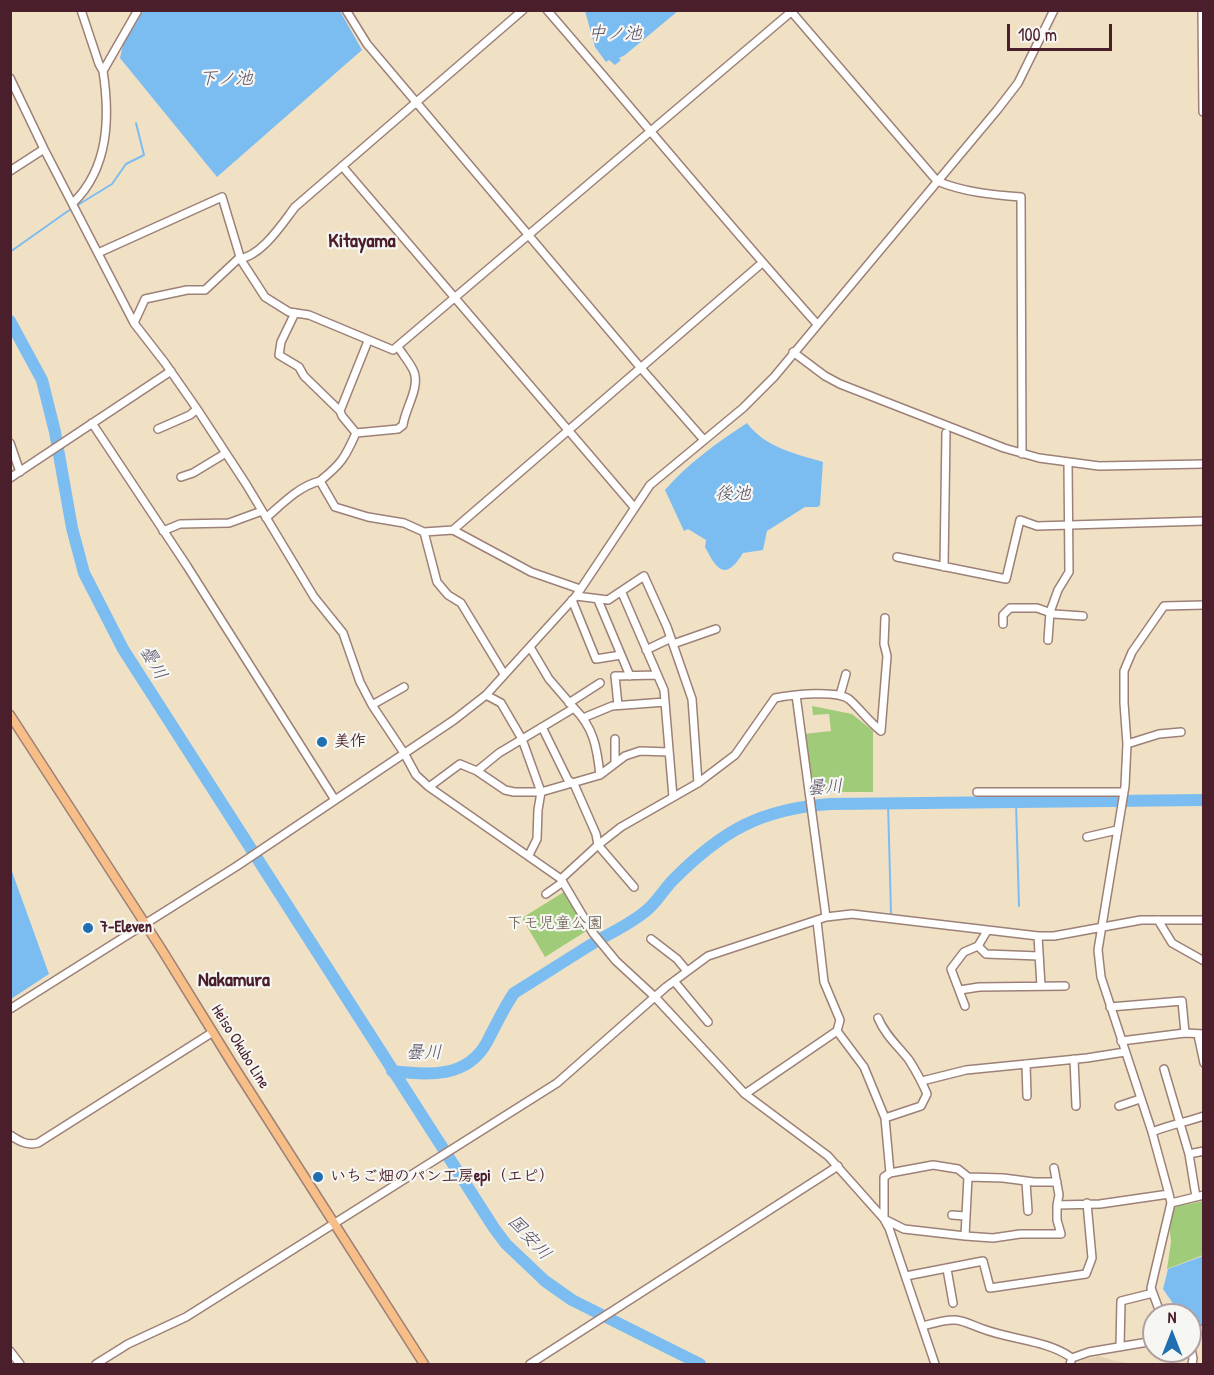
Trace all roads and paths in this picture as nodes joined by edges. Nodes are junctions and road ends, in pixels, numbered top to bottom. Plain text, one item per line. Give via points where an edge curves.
1 (81, 10) edge
2 (138, 10) edge
3 (346, 10) edge
4 (523, 10) edge
5 (547, 10) edge
6 (1054, 10) edge
7 (1202, 10) edge
8 (791, 11) edge
9 (103, 71) junction
10 (10, 78) edge
11 (417, 102) junction
12 (1203, 112) edge
13 (652, 131) junction
14 (44, 149) junction
15 (342, 166) junction
16 (10, 171) edge
17 (937, 181) junction
18 (73, 203) junction
19 (528, 235) junction
20 (98, 253) junction
21 (241, 260) junction
22 (762, 263) junction
23 (456, 298) junction
24 (295, 313) junction
25 (134, 323) junction
26 (817, 324) junction
27 (368, 341) junction
28 (398, 347) junction
29 (793, 352) junction
30 (640, 367) junction
31 (171, 371) junction
32 (197, 408) junction
33 (340, 411) junction
34 (92, 423) junction
35 (158, 429) dead end
36 (568, 429) junction
37 (946, 432) dead end
38 (356, 433) junction
39 (704, 440) junction
40 (10, 443) edge
41 (226, 453) junction
42 (1022, 454) junction
43 (1068, 463) junction
44 (1203, 464) edge
45 (20, 472) junction
46 (181, 477) dead end
47 (10, 478) edge
48 (320, 481) junction
49 (634, 507) junction
50 (264, 515) junction
51 (1203, 521) edge
52 (1069, 525) junction
53 (453, 530) junction
54 (163, 531) junction
55 (424, 532) junction
56 (897, 557) dead end
57 (944, 567) junction
58 (622, 593) junction
59 (576, 595) junction
60 (598, 600) junction
61 (1203, 605) edge
62 (1050, 612) junction
63 (1083, 616) dead end
64 (885, 618) dead end
65 (1003, 624) dead end
66 (716, 629) dead end
67 (1048, 640) dead end
68 (672, 641) junction
69 (530, 647) junction
70 (646, 650) junction
71 (621, 654) junction
72 (504, 674) junction
73 (846, 674) dead end
74 (657, 675) junction
75 (630, 676) junction
76 (600, 683) dead end
77 (404, 687) dead end
78 (486, 695) junction
79 (795, 695) junction
80 (840, 695) junction
81 (665, 702) junction
82 (372, 705) junction
83 (618, 705) junction
84 (571, 706) junction
85 (10, 715) edge
86 (583, 718) junction
87 (542, 727) junction
88 (1181, 732) dead end
89 (522, 739) junction
90 (615, 739) dead end
91 (1127, 744) junction
92 (669, 752) junction
93 (404, 753) junction
94 (615, 763) junction
95 (477, 771) junction
96 (600, 775) junction
97 (698, 783) junction
98 (574, 784) junction
99 (429, 787) junction
100 (541, 792) junction
101 (977, 792) dead end
102 (1124, 793) junction
103 (673, 797) junction
104 (335, 800) junction
105 (1117, 830) junction
106 (1087, 837) dead end
107 (598, 845) junction
108 (529, 855) junction
109 (562, 880) junction
110 (634, 887) dead end
111 (546, 894) dead end
112 (826, 917) junction
113 (1158, 920) junction
114 (1203, 920) edge
115 (817, 921) junction
116 (146, 924) junction
117 (1101, 928) junction
118 (987, 931) junction
119 (1038, 936) junction
120 (651, 939) dead end
121 (978, 946) junction
122 (1039, 956) junction
123 (1203, 961) edge
124 (687, 971) junction
125 (674, 981) junction
126 (1041, 986) junction
127 (1065, 986) dead end
128 (960, 990) junction
129 (655, 997) junction
130 (965, 1006) dead end
131 (1110, 1007) junction
132 (10, 1009) edge
133 (878, 1018) dead end
134 (708, 1022) dead end
135 (837, 1031) junction
136 (213, 1032) junction
137 (1185, 1033) junction
138 (1201, 1034) edge
139 (1121, 1041) junction
140 (1125, 1053) junction
141 (1074, 1059) junction
142 (1203, 1063) edge
143 (1026, 1064) junction
144 (1168, 1073) dead end
145 (922, 1081) junction
146 (745, 1094) junction
147 (1027, 1096) dead end
148 (1140, 1099) junction
149 (1073, 1101) dead end
150 (1119, 1106) dead end
151 (1203, 1116) edge
152 (885, 1118) junction
153 (1181, 1124) junction
154 (1152, 1132) junction
155 (10, 1135) edge
156 (1203, 1151) edge
157 (1189, 1154) junction
158 (838, 1166) junction
159 (1054, 1168) dead end
160 (890, 1173) junction
161 (968, 1177) junction
162 (1026, 1182) junction
163 (1057, 1182) junction
164 (1169, 1194) junction
165 (1200, 1196) edge
166 (1087, 1203) junction
167 (1171, 1203) junction
168 (1057, 1205) junction
169 (1028, 1210) dead end
170 (952, 1215) dead end
171 (965, 1216) junction
172 (884, 1219) junction
173 (334, 1223) junction
174 (965, 1236) junction
175 (947, 1269) junction
176 (906, 1276) junction
177 (1153, 1293) junction
178 (953, 1303) dead end
179 (1157, 1303) edge
180 (923, 1326) junction
181 (1142, 1343) edge
182 (1120, 1347) junction
183 (10, 1352) edge
184 (10, 1360) edge
185 (1071, 1361) edge
186 (18, 1365) edge
187 (96, 1365) edge
188 (424, 1365) edge
189 (530, 1365) edge
190 (935, 1365) edge

1 - 9 street
2 - 9 street
3 - 11 street via 367,44
4 - 11 street
5 - 13 street
6 - 17 street via 1018,84
7 - 12 street
8 - 13 street
8 - 17 street
9 - 18 street via 107,128 103,146 93,179
10 - 14 street
11 - 15 street
11 - 19 street
13 - 19 street
13 - 22 street
14 - 16 street
14 - 18 street
15 - 21 street via 295,207 274,236
15 - 23 street
17 - 26 street
17 - 42 street via 1021,197
18 - 20 street
19 - 23 street
19 - 30 street
20 - 21 street via 222,197
20 - 25 street
21 - 24 street via 265,297
21 - 25 street via 205,290 146,299
22 - 26 street
22 - 30 street
23 - 28 street
23 - 36 street
24 - 27 street via 309,315
24 - 33 street via 279,355 299,367
25 - 31 street
26 - 29 street
27 - 28 street via 393,350
27 - 33 street
28 - 38 street via 415,374 414,393 403,425 398,429
29 - 39 street via 743,408
29 - 42 street via 840,384
30 - 36 street
30 - 39 street
31 - 32 street
31 - 34 street
32 - 35 street
32 - 41 street
33 - 38 street
34 - 45 street
34 - 54 street
36 - 49 street
36 - 53 street
37 - 57 street
38 - 48 street via 340,464
39 - 49 street via 650,485
40 - 45 street
41 - 46 street
41 - 50 street
42 - 43 street
43 - 44 street
43 - 52 street
45 - 47 street
48 - 50 street
48 - 55 street via 335,507 404,523
49 - 59 street
50 - 54 street via 229,523 180,524
50 - 82 street via 314,597 343,633
51 - 52 street
52 - 57 street via 1037,526 1020,520 1006,579
52 - 62 street via 1069,572
53 - 55 street
53 - 59 street
54 - 104 street
55 - 72 street via 437,582 461,603
56 - 57 street
58 - 60 street
58 - 68 street via 644,576
58 - 70 street
59 - 60 street
59 - 69 street
59 - 71 street via 596,659
60 - 71 street
61 - 91 street via 1164,606 1132,652 1124,671
62 - 63 street
62 - 65 street via 1037,608 1010,609 1003,615
62 - 67 street
64 - 80 street via 887,656 881,731 849,698
66 - 68 street
68 - 70 street
68 - 97 street via 692,699
69 - 72 street
69 - 84 street
70 - 74 street
71 - 75 street
72 - 78 street
73 - 80 street
74 - 75 street
74 - 81 street
75 - 83 street via 615,676
76 - 84 street
77 - 82 street
78 - 89 street via 501,703
78 - 93 street
79 - 80 street
79 - 97 street via 775,698 735,755
79 - 112 street
81 - 83 street
81 - 92 street
82 - 93 street
83 - 86 street
84 - 86 street
84 - 87 street
85 - 116 main road, Heiso Okubo Line
86 - 96 street via 596,743
87 - 89 street
87 - 98 street via 568,780
88 - 91 street
89 - 95 street
89 - 100 street
90 - 94 street
91 - 102 street
92 - 94 street via 640,751
92 - 103 street
93 - 99 street via 416,775
93 - 104 street
94 - 96 street
95 - 99 street via 460,764
95 - 100 street via 505,790
96 - 98 street
97 - 103 street
98 - 100 street
98 - 107 street
99 - 108 street
100 - 108 street via 537,839
101 - 102 street
102 - 105 street
103 - 107 street
104 - 116 street
105 - 106 street
105 - 117 street
107 - 109 street
107 - 110 street
108 - 109 street
109 - 111 street
109 - 129 street via 600,944
112 - 115 street
112 - 118 street via 852,914
113 - 114 street
113 - 117 street
113 - 123 street via 1172,943
115 - 124 street via 708,956
115 - 135 street via 824,982 840,1020
116 - 132 street
116 - 136 main road, Heiso Okubo Line
117 - 119 street
117 - 131 street via 1098,964
118 - 119 street
118 - 121 street
119 - 122 street
120 - 124 street
121 - 122 street via 986,954
121 - 128 street via 964,952 951,969
122 - 126 street
124 - 125 street
125 - 129 street
125 - 134 street
126 - 127 street
126 - 128 street
128 - 130 street
129 - 146 street
129 - 173 street via 557,1083
131 - 137 street via 1182,1001
131 - 139 street
133 - 145 street
135 - 146 street
135 - 152 street via 864,1067
136 - 155 street via 38,1143 20,1142
136 - 173 main road, Heiso Okubo Line
137 - 138 street
137 - 139 street
138 - 142 street
139 - 140 street
140 - 141 street
140 - 148 street
141 - 143 street
141 - 149 street
143 - 145 street via 966,1070
143 - 147 street
144 - 153 street
145 - 152 street via 927,1094 921,1106
146 - 158 street
148 - 150 street
148 - 154 street
151 - 153 street
152 - 160 street
153 - 154 street
153 - 157 street
154 - 164 street
156 - 157 street
157 - 165 street
158 - 172 street
158 - 189 street
159 - 163 street
160 - 161 street via 933,1165 958,1169
160 - 172 street via 884,1177
161 - 162 street
161 - 171 street
162 - 163 street
162 - 169 street
163 - 168 street
164 - 166 street
164 - 167 street
165 - 167 street
166 - 168 street
166 - 175 street via 1092,1258 1086,1274 990,1288 983,1261
167 - 177 street via 1151,1284
168 - 174 street via 1061,1234
170 - 171 street
171 - 174 street
172 - 174 street via 904,1229
172 - 176 street
173 - 187 street via 186,1317 128,1344
173 - 188 main road, Heiso Okubo Line
175 - 176 street
175 - 178 street via 947,1295
176 - 180 street
177 - 179 street
177 - 182 street via 1121,1301
180 - 185 street via 957,1320 1065,1353
180 - 190 street
181 - 182 street
182 - 185 street via 1089,1352
183 - 186 street
184 - 186 street

